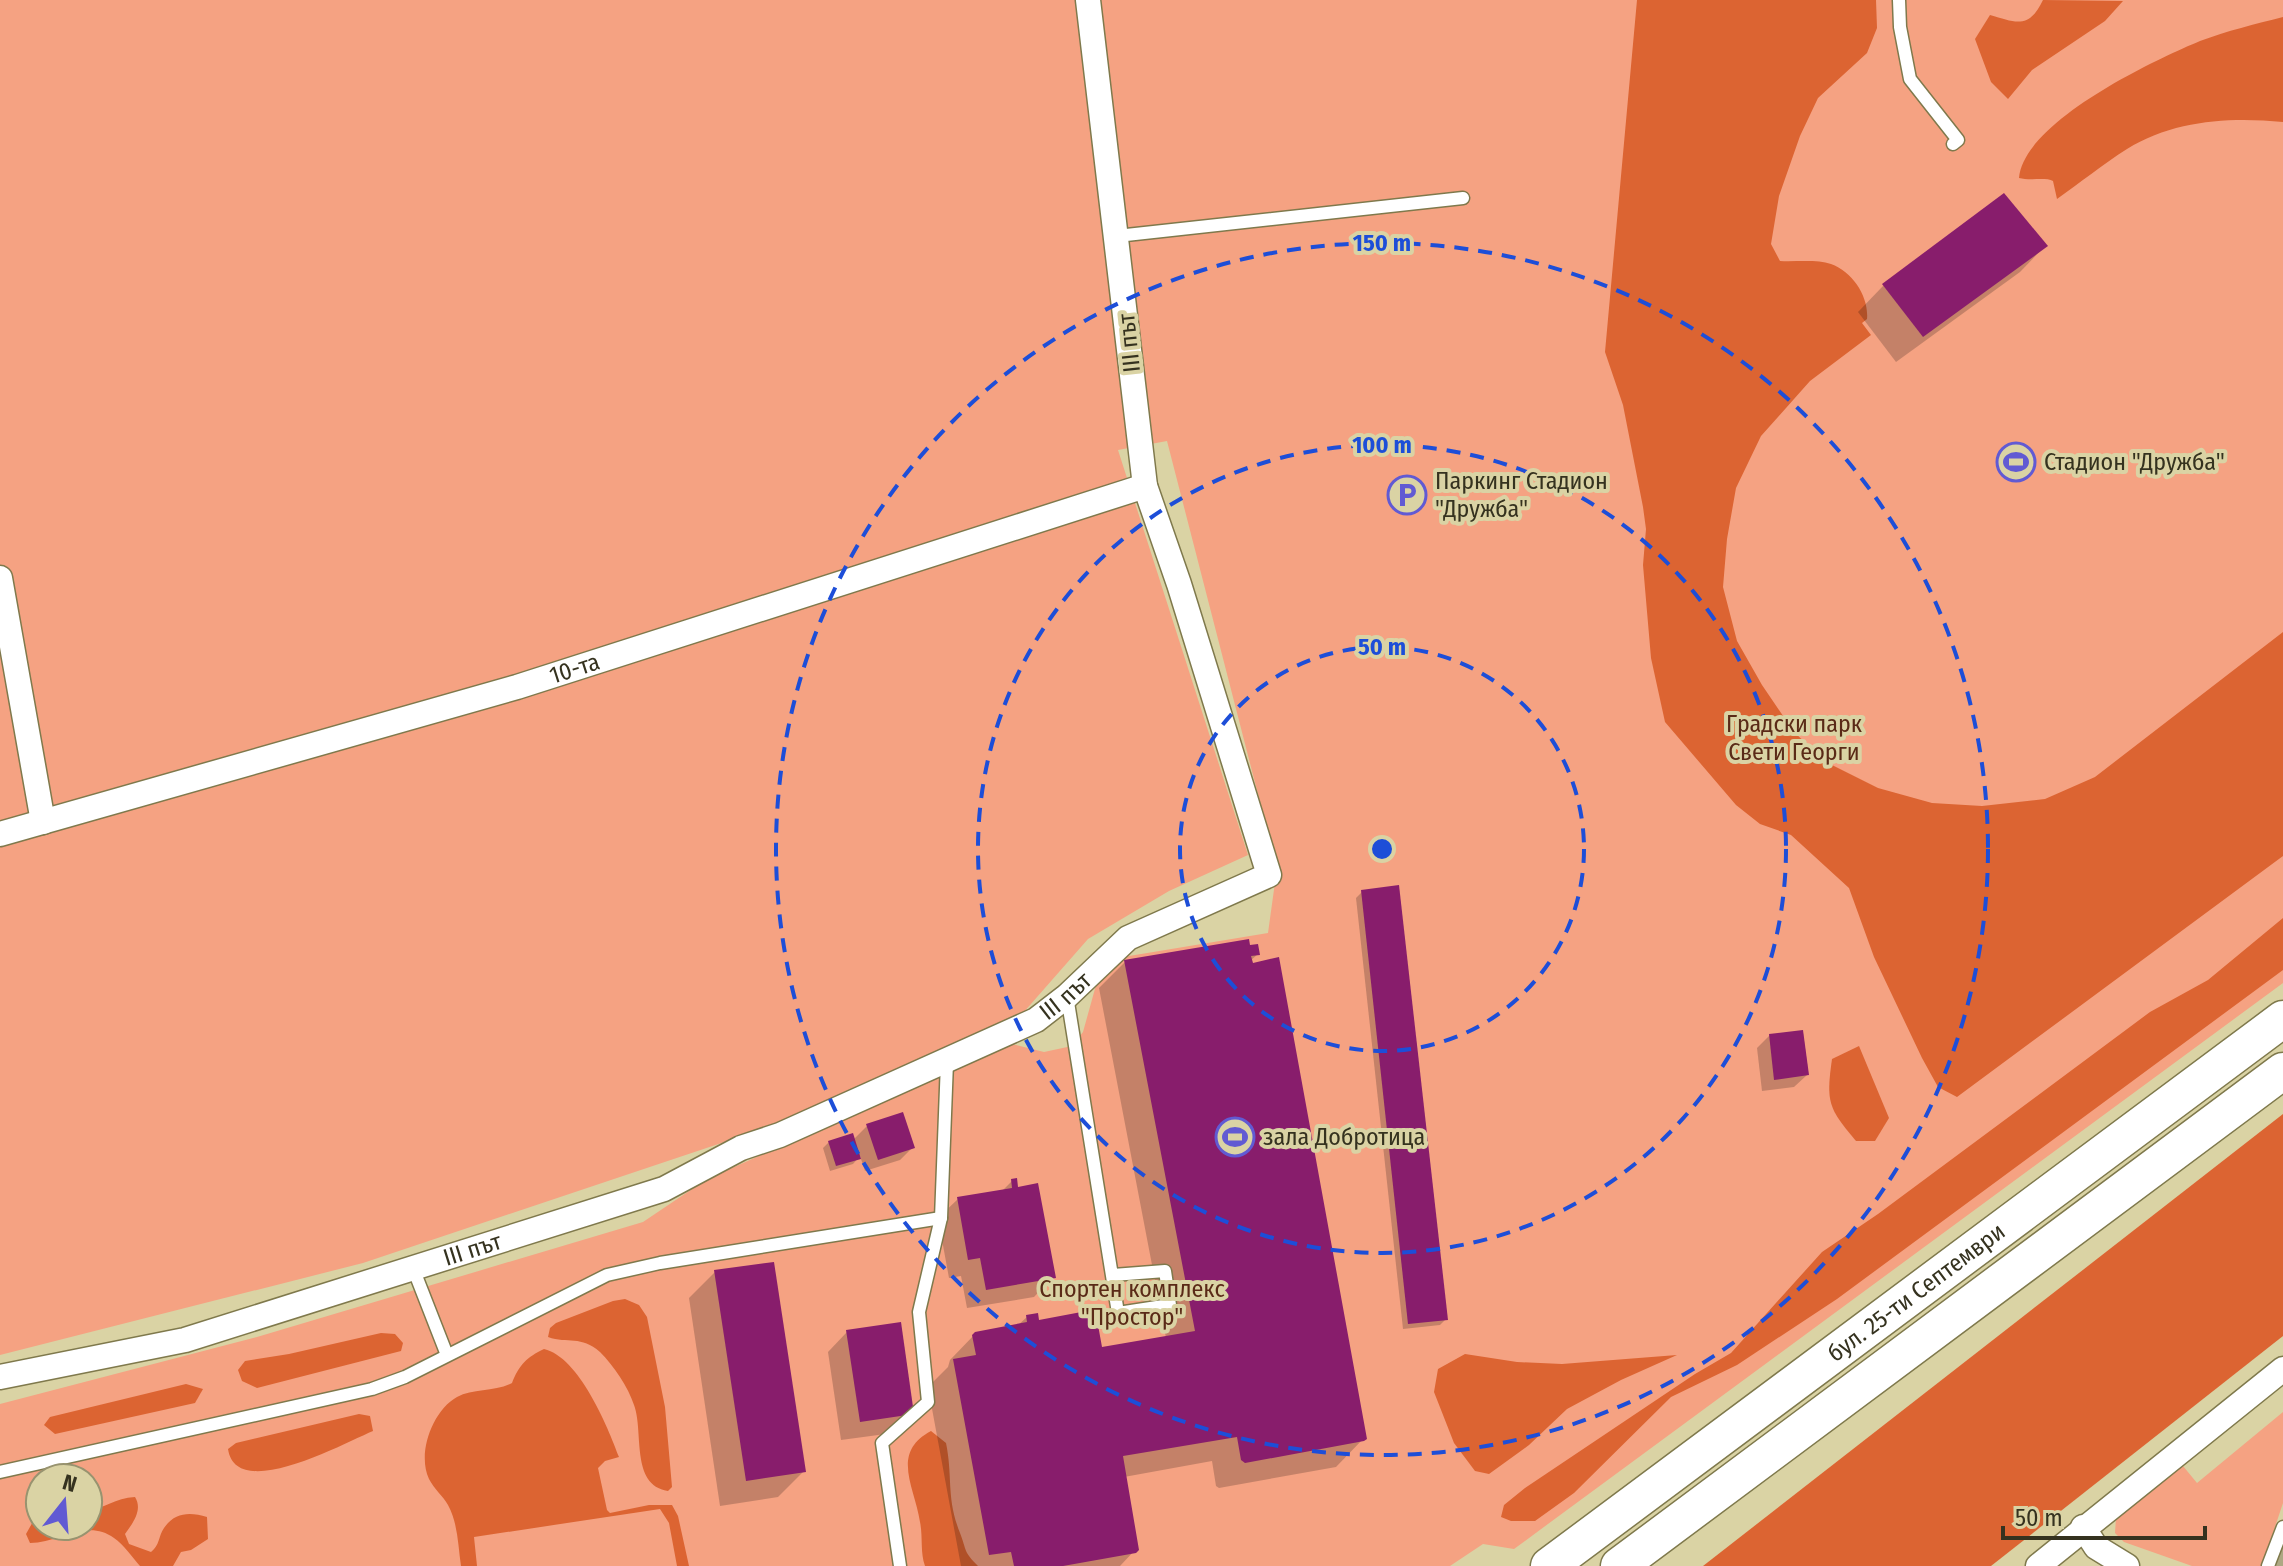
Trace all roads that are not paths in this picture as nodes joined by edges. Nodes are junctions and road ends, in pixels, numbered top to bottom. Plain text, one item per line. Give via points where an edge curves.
1 (1088, 0) edge
2 (1899, 0) edge
3 (1953, 144) dead end
4 (1463, 198) dead end
5 (1117, 236) junction
6 (1145, 486) junction
7 (0, 578) edge
8 (43, 822) junction
9 (0, 834) edge
10 (1067, 996) junction
11 (2283, 1019) edge
12 (947, 1062) junction
13 (2283, 1071) edge
14 (941, 1218) junction
15 (413, 1268) junction
16 (1113, 1275) junction
17 (447, 1355) junction
18 (2283, 1369) edge
19 (0, 1377) edge
20 (0, 1472) edge
21 (2083, 1527) junction
22 (2283, 1527) edge
23 (900, 1566) edge
24 (1549, 1566) edge
25 (1619, 1566) edge
26 (2038, 1566) edge
27 (2127, 1566) edge
28 (2268, 1566) edge

1 - 5 street, ІІІ път
2 - 3 lane via 1910,79 1958,140
4 - 5 lane
5 - 6 street, ІІІ път
6 - 8 street, 10-та via 517,687
6 - 10 street, ІІІ път via 1269,875 1128,938
7 - 8 street
8 - 9 street, 10-та
10 - 12 street, ІІІ път via 1036,1020
10 - 16 lane
11 - 24 main road, бул. 25-ти Септември
12 - 14 lane
12 - 15 street, ІІІ път via 741,1148 664,1189
13 - 25 main road, бул. 25-ти Септември
14 - 17 lane via 607,1275
14 - 23 lane via 919,1312 928,1402 882,1443
15 - 17 lane
15 - 19 street, ІІІ път via 185,1340
16 - 16 lane via 1165,1271 1170,1305 1118,1313
17 - 20 lane via 372,1389
18 - 21 street
21 - 26 street
21 - 27 street via 2096,1547
22 - 28 lane

